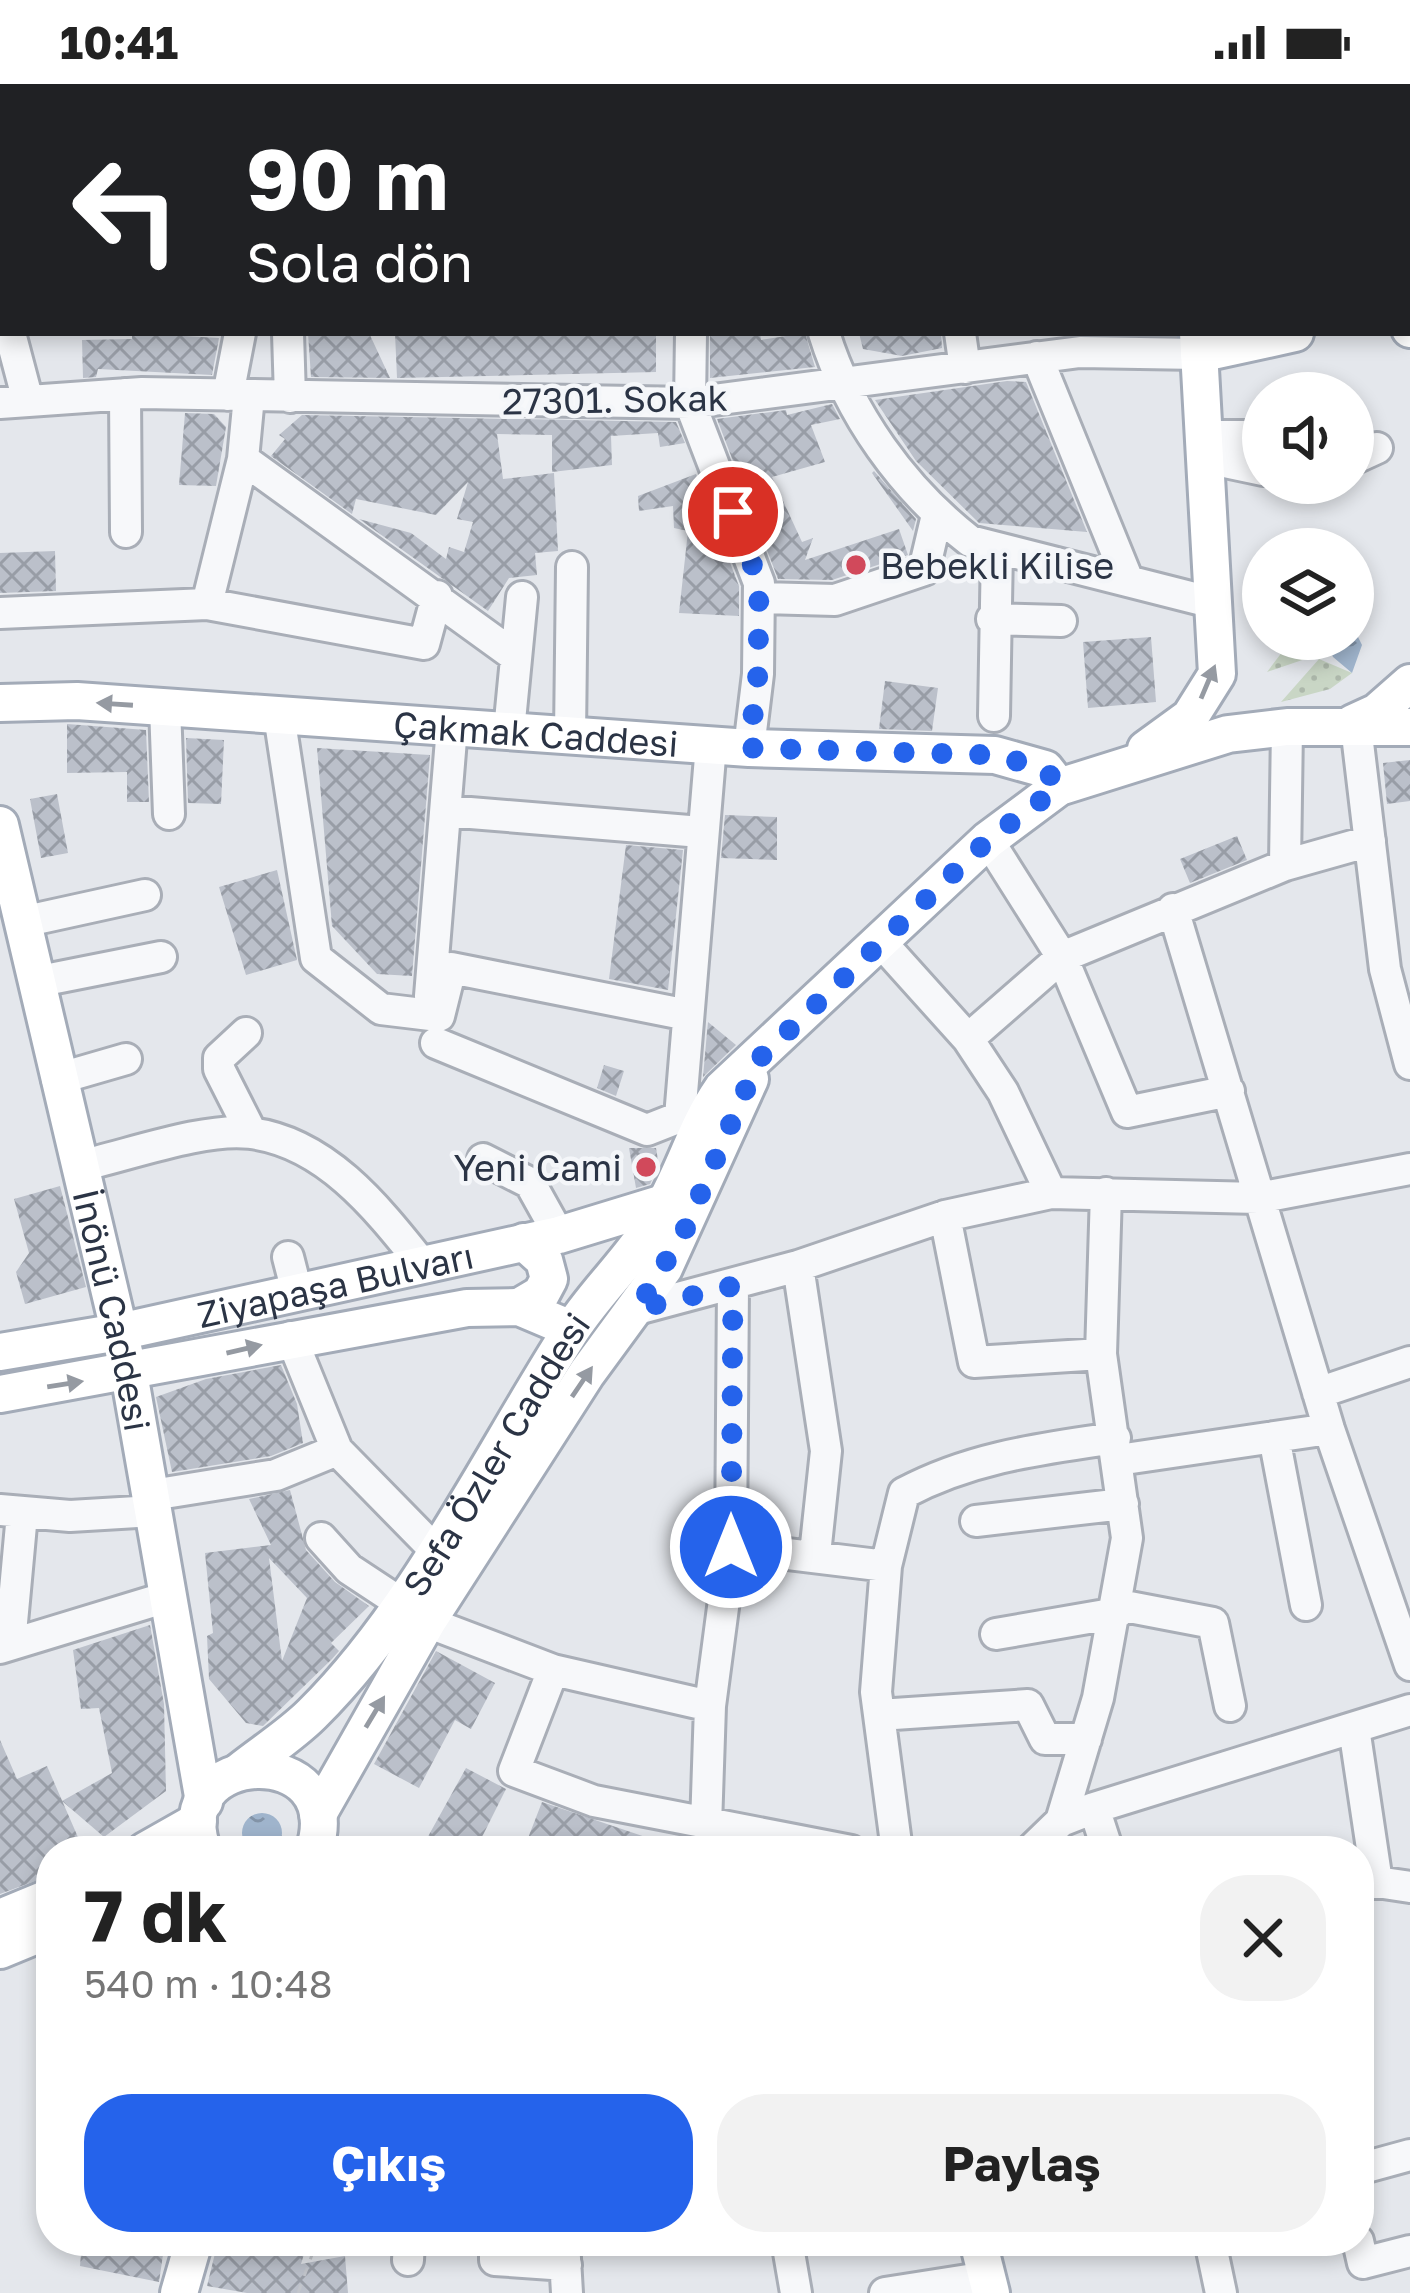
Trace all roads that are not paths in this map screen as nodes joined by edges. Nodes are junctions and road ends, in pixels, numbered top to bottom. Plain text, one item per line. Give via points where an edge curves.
1 (10, 336) edge
2 (240, 336) edge
3 (288, 336) edge
4 (691, 336) edge
5 (825, 336) edge
6 (960, 336) edge
7 (1271, 336) edge
8 (1198, 344) edge
9 (1037, 357) junction
10 (964, 368) junction
11 (840, 385) junction
12 (125, 394) junction
13 (239, 395) junction
14 (290, 397) junction
15 (14, 402) edge
16 (690, 403) junction
17 (1242, 440) edge
18 (1205, 447) junction
19 (243, 459) junction
20 (1242, 462) edge
21 (938, 515) junction
22 (126, 532) dead end
23 (997, 548) junction
24 (572, 567) dead end
25 (1127, 578) junction
26 (436, 596) junction
27 (522, 597) dead end
28 (759, 598) junction
29 (1214, 602) junction
30 (207, 604) junction
31 (0, 613) edge
32 (992, 619) junction
33 (1061, 621) dead end
34 (514, 656) junction
35 (1410, 683) edge
36 (0, 703) edge
37 (165, 707) junction
38 (279, 716) junction
39 (994, 716) dead end
40 (1350, 726) junction
41 (1287, 727) junction
42 (1410, 727) edge
43 (452, 728) junction
44 (508, 731) junction
45 (570, 735) junction
46 (711, 745) junction
47 (749, 748) junction
48 (1128, 761) junction
49 (1059, 787) junction
50 (446, 811) junction
51 (169, 814) dead end
52 (0, 825) edge
53 (999, 831) junction
54 (701, 832) junction
55 (1370, 841) junction
56 (1285, 865) junction
57 (145, 895) dead end
58 (1173, 909) junction
59 (22, 922) junction
60 (879, 940) junction
61 (161, 957) dead end
62 (1062, 957) junction
63 (1398, 968) edge
64 (35, 982) junction
65 (688, 1016) junction
66 (432, 1029) junction
67 (246, 1034) dead end
68 (968, 1039) junction
69 (126, 1059) dead end
70 (759, 1059) junction
71 (1410, 1064) edge
72 (57, 1079) junction
73 (1229, 1091) junction
74 (251, 1132) junction
75 (483, 1159) dead end
76 (79, 1166) junction
77 (1410, 1168) edge
78 (1052, 1193) junction
79 (1106, 1193) junction
80 (1258, 1198) junction
81 (667, 1202) junction
82 (946, 1216) junction
83 (542, 1238) junction
84 (422, 1264) junction
85 (798, 1266) junction
86 (733, 1286) junction
87 (519, 1306) junction
88 (637, 1309) junction
89 (572, 1329) junction
90 (119, 1332) junction
91 (291, 1337) junction
92 (0, 1352) edge
93 (1101, 1354) junction
94 (1410, 1362) edge
95 (129, 1373) junction
96 (1318, 1393) junction
97 (0, 1394) edge
98 (1328, 1429) junction
99 (1274, 1437) junction
100 (1116, 1449) junction
101 (337, 1450) junction
102 (153, 1503) junction
103 (1123, 1504) junction
104 (11, 1512) edge
105 (976, 1521) dead end
106 (321, 1538) dead end
107 (731, 1547) junction
108 (435, 1550) junction
109 (815, 1553) junction
110 (886, 1566) junction
111 (164, 1598) junction
112 (1306, 1605) dead end
113 (1118, 1609) junction
114 (413, 1612) junction
115 (996, 1634) dead end
116 (5, 1646) edge
117 (1410, 1665) edge
118 (553, 1670) junction
119 (710, 1706) junction
120 (1230, 1706) dead end
121 (1410, 1710) edge
122 (879, 1715) junction
123 (1354, 1728) junction
124 (1086, 1739) junction
125 (240, 1771) junction
126 (1094, 1808) junction
127 (1061, 1821) junction
128 (202, 1825) edge
129 (706, 1826) junction
130 (317, 1836) edge
131 (320, 1836) edge
132 (764, 1836) edge
133 (895, 1836) edge
134 (1046, 1836) edge
135 (1103, 1836) edge
136 (1364, 1836) edge
137 (1374, 1884) edge
138 (1410, 1887) edge
139 (36, 1904) edge
140 (0, 1918) edge
141 (36, 1935) edge
142 (0, 1950) edge
143 (1410, 2155) edge
144 (1374, 2165) edge
145 (1410, 2251) edge
146 (190, 2256) edge
147 (495, 2256) edge
148 (790, 2256) edge
149 (1213, 2256) edge
150 (1362, 2256) edge
151 (566, 2266) edge
152 (989, 2285) edge
153 (179, 2293) edge
154 (796, 2293) edge
155 (885, 2293) edge
156 (1221, 2293) edge

1 - 15 street, 27301. Sokak
2 - 13 street
3 - 14 street
4 - 16 street
5 - 11 street
6 - 10 street
7 - 8 main road
8 - 9 street, 27301. Sokak
8 - 18 main road
9 - 10 street, 27301. Sokak
9 - 25 street
10 - 11 street, 27301. Sokak
11 - 16 street, 27301. Sokak
11 - 21 street
12 - 13 street, 27301. Sokak
12 - 15 street, 27301. Sokak
12 - 22 street
13 - 14 street, 27301. Sokak
13 - 19 street
14 - 16 street, 27301. Sokak
16 - 28 street
17 - 18 street
18 - 20 street
18 - 29 main road
19 - 26 street
19 - 30 street
21 - 23 street via 970,542
21 - 28 street via 924,570 835,600
23 - 25 street
23 - 32 street
24 - 45 street
25 - 29 street
26 - 30 street via 424,644
26 - 34 street
27 - 34 street
28 - 47 street
48 -> 29 main road via 1190,717 1217,674
30 - 31 street
32 - 33 street
32 - 39 street
34 - 44 street
35 - 40 main road
37 -> 36 main road, Çakmak Caddesi
37 - 38 main road, Çakmak Caddesi
37 - 51 street
38 - 43 main road, Çakmak Caddesi
38 - 66 street via 316,958 381,1009
40 - 41 main road
40 - 42 main road
40 - 55 street
41 - 48 main road
41 - 56 street
43 - 44 main road, Çakmak Caddesi
43 - 50 street
44 - 45 main road, Çakmak Caddesi
45 - 46 main road, Çakmak Caddesi
46 - 47 main road, Çakmak Caddesi
46 - 54 street
47 - 49 main road, Çakmak Caddesi via 995,755 1045,769
48 - 49 main road, Sefa Özler Caddesi
49 - 53 main road, Sefa Özler Caddesi
50 - 54 street
50 - 66 street
52 - 59 main road, İnönü Caddesi
53 - 60 main road, Sefa Özler Caddesi
53 - 62 street
54 - 65 street
55 - 56 street
55 - 63 street
56 - 58 street
57 - 59 street
58 - 62 street
58 - 73 street
59 - 64 main road, İnönü Caddesi
60 - 68 street
60 - 70 main road, Sefa Özler Caddesi
61 - 64 street
62 - 68 street
62 - 73 street via 1127,1112
63 - 71 street
64 - 72 main road, İnönü Caddesi
65 - 66 street via 451,968
65 - 66 street via 680,1117 647,1130
67 - 74 street via 219,1058 219,1070
68 - 78 street
69 - 72 street
70 - 81 main road, Sefa Özler Caddesi via 703,1117
70 - 88 main road, Sefa Özler Caddesi via 684,1232
72 - 76 main road, İnönü Caddesi
73 - 80 street
74 - 76 street
74 - 84 street via 344,1175
75 - 83 street via 530,1183
76 - 90 main road, İnönü Caddesi
77 - 80 street
78 - 79 street
78 - 82 street
79 - 80 street
79 - 93 street
80 - 96 street
81 - 83 main road, Ziyapaşa Bulvarı
81 - 89 main road, Sefa Özler Caddesi
82 - 85 street
82 - 93 street via 974,1362
83 - 84 main road, Ziyapaşa Bulvarı
83 - 87 main road via 549,1279
84 - 90 main road, Ziyapaşa Bulvarı via 293,1275
85 - 86 street
85 - 109 street via 826,1451
86 - 88 street
86 - 107 street
87 - 89 main road, Ziyapaşa Bulvarı
87 - 91 main road, Ziyapaşa Bulvarı
114 -> 88 main road, Sefa Özler Caddesi
89 - 108 main road, Sefa Özler Caddesi
90 - 92 main road, Ziyapaşa Bulvarı
90 - 95 main road, İnönü Caddesi
95 -> 91 main road, Ziyapaşa Bulvarı
91 - 101 street
93 - 100 street
94 - 96 street
97 -> 95 main road, Ziyapaşa Bulvarı
95 - 102 main road, İnönü Caddesi
96 - 98 street
98 - 99 street
98 - 117 street
99 - 100 street
99 - 112 street
100 - 103 street
100 - 110 street via 999,1455 948,1470 904,1493
101 - 102 street via 276,1475
101 - 108 street
102 - 104 street
102 - 111 main road, İnönü Caddesi
103 - 105 street
103 - 113 street
104 - 116 street
106 - 114 street via 349,1569
107 - 109 street
107 - 119 street
108 - 114 main road, Sefa Özler Caddesi
109 - 110 street
110 - 122 street
111 - 116 street
111 - 128 main road, İnönü Caddesi
113 - 115 street
113 - 120 street via 1213,1623
113 - 124 street
114 - 118 street
114 - 125 main road, Sefa Özler Caddesi via 310,1716
131 -> 114 main road, Sefa Özler Caddesi
118 - 119 street
118 - 129 street via 514,1771 594,1802
119 - 129 street
121 - 123 street
122 - 124 street via 1028,1705 1046,1739
122 - 133 street
123 - 126 street
123 - 136 street
124 - 127 street
125 - 128 main road, Sefa Özler Caddesi via 215,1786
125 - 130 main road via 271,1768 305,1789
126 - 127 street
126 - 135 street
127 - 134 street
129 - 132 street
137 - 138 street
139 - 140 main road
141 - 142 main road
143 - 144 street
145 - 150 street via 1364,2263
146 - 153 main road
147 - 151 street
148 - 154 street
149 - 156 street
152 - 155 street

